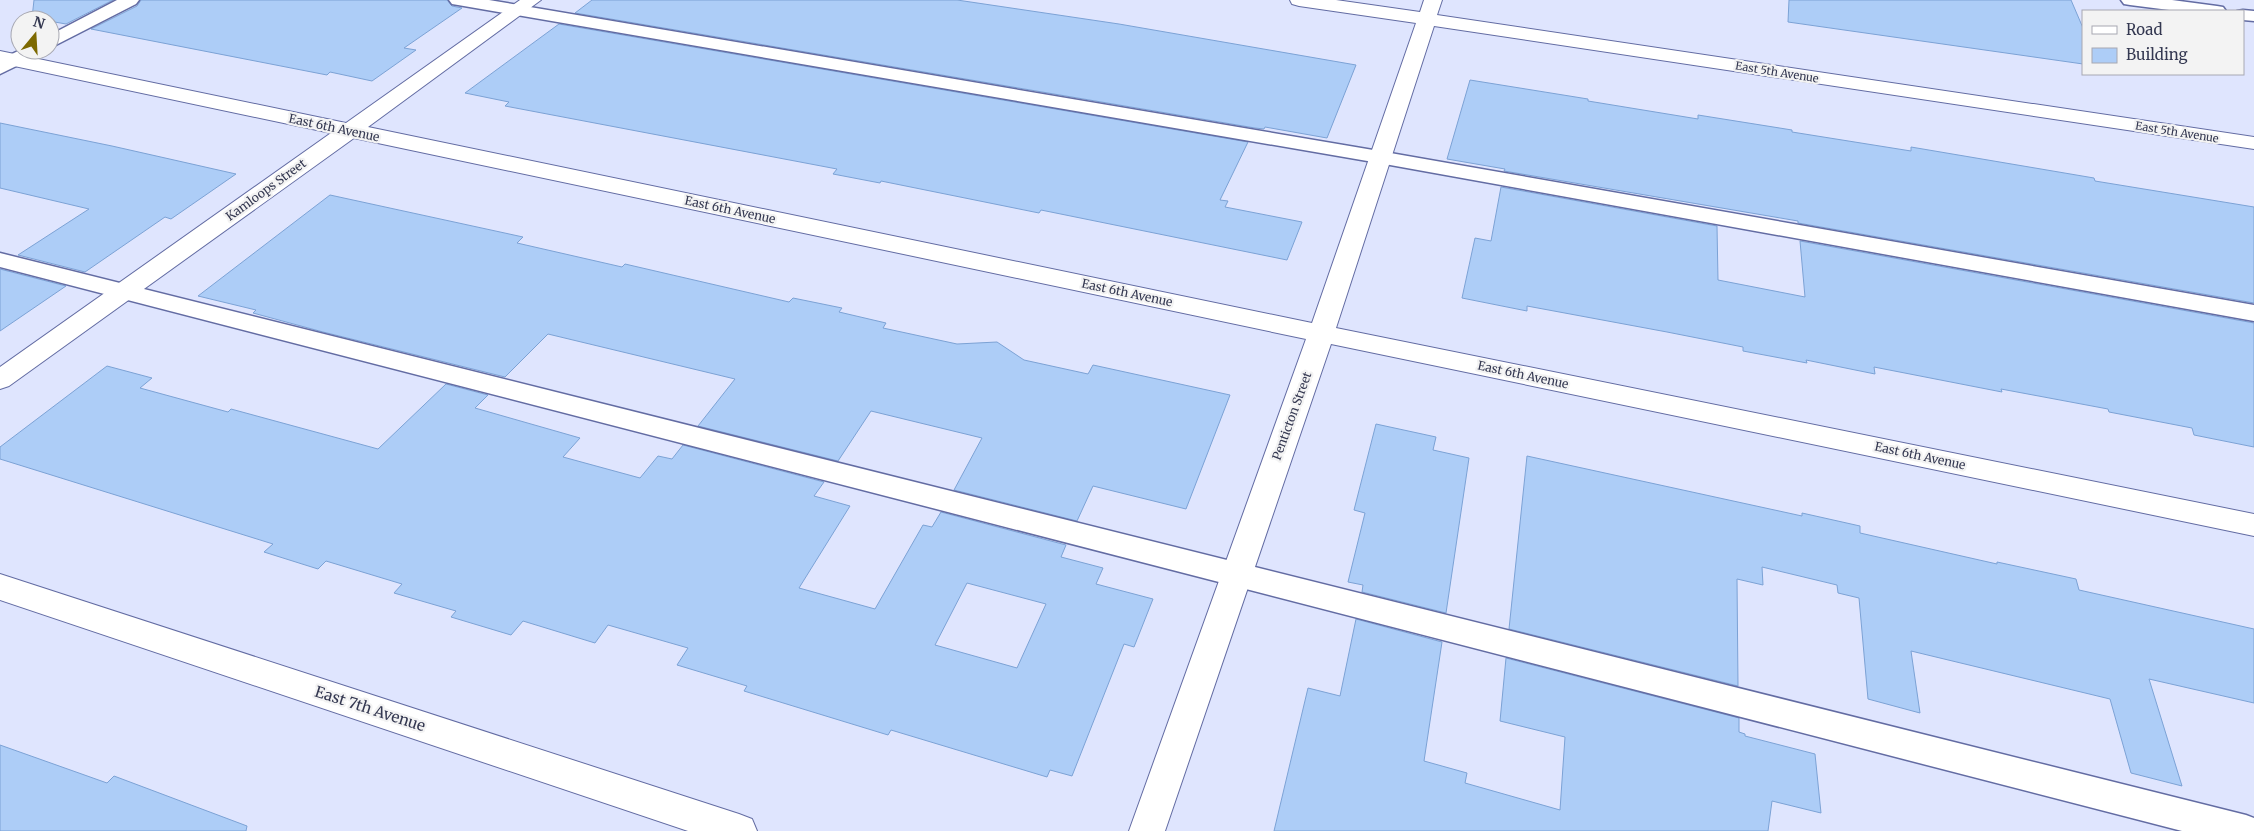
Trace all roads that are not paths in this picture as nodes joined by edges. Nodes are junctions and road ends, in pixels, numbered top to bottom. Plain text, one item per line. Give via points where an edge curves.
1 (130, 0) edge
2 (458, 0) edge
3 (1299, 0) edge
4 (2130, 0) edge
5 (525, 5) edge
6 (1430, 9) edge
7 (2209, 10) edge
8 (60, 37) edge
9 (17, 60) edge
10 (349, 131) junction
11 (2254, 143) edge
12 (1379, 157) junction
13 (0, 260) edge
14 (126, 292) junction
15 (2254, 313) edge
16 (1321, 333) junction
17 (0, 380) edge
18 (2254, 525) edge
19 (1236, 574) junction
20 (0, 587) edge
21 (739, 831) edge
22 (1147, 831) edge
23 (2246, 831) edge

1 - 8 lane
2 - 5 lane
3 - 6 street, East 5th Avenue
4 - 7 lane
5 - 10 street, Kamloops Street
5 - 12 lane
6 - 11 street, East 5th Avenue
6 - 12 street, Penticton Street
9 - 10 street, East 6th Avenue
10 - 14 street, Kamloops Street
10 - 16 street, East 6th Avenue
12 - 15 lane
12 - 16 street, Penticton Street
13 - 14 lane
14 - 17 street, Kamloops Street
14 - 19 lane
16 - 18 street, East 6th Avenue
16 - 19 street, Penticton Street
19 - 22 street, Penticton Street
19 - 23 lane
20 - 21 street, East 7th Avenue

